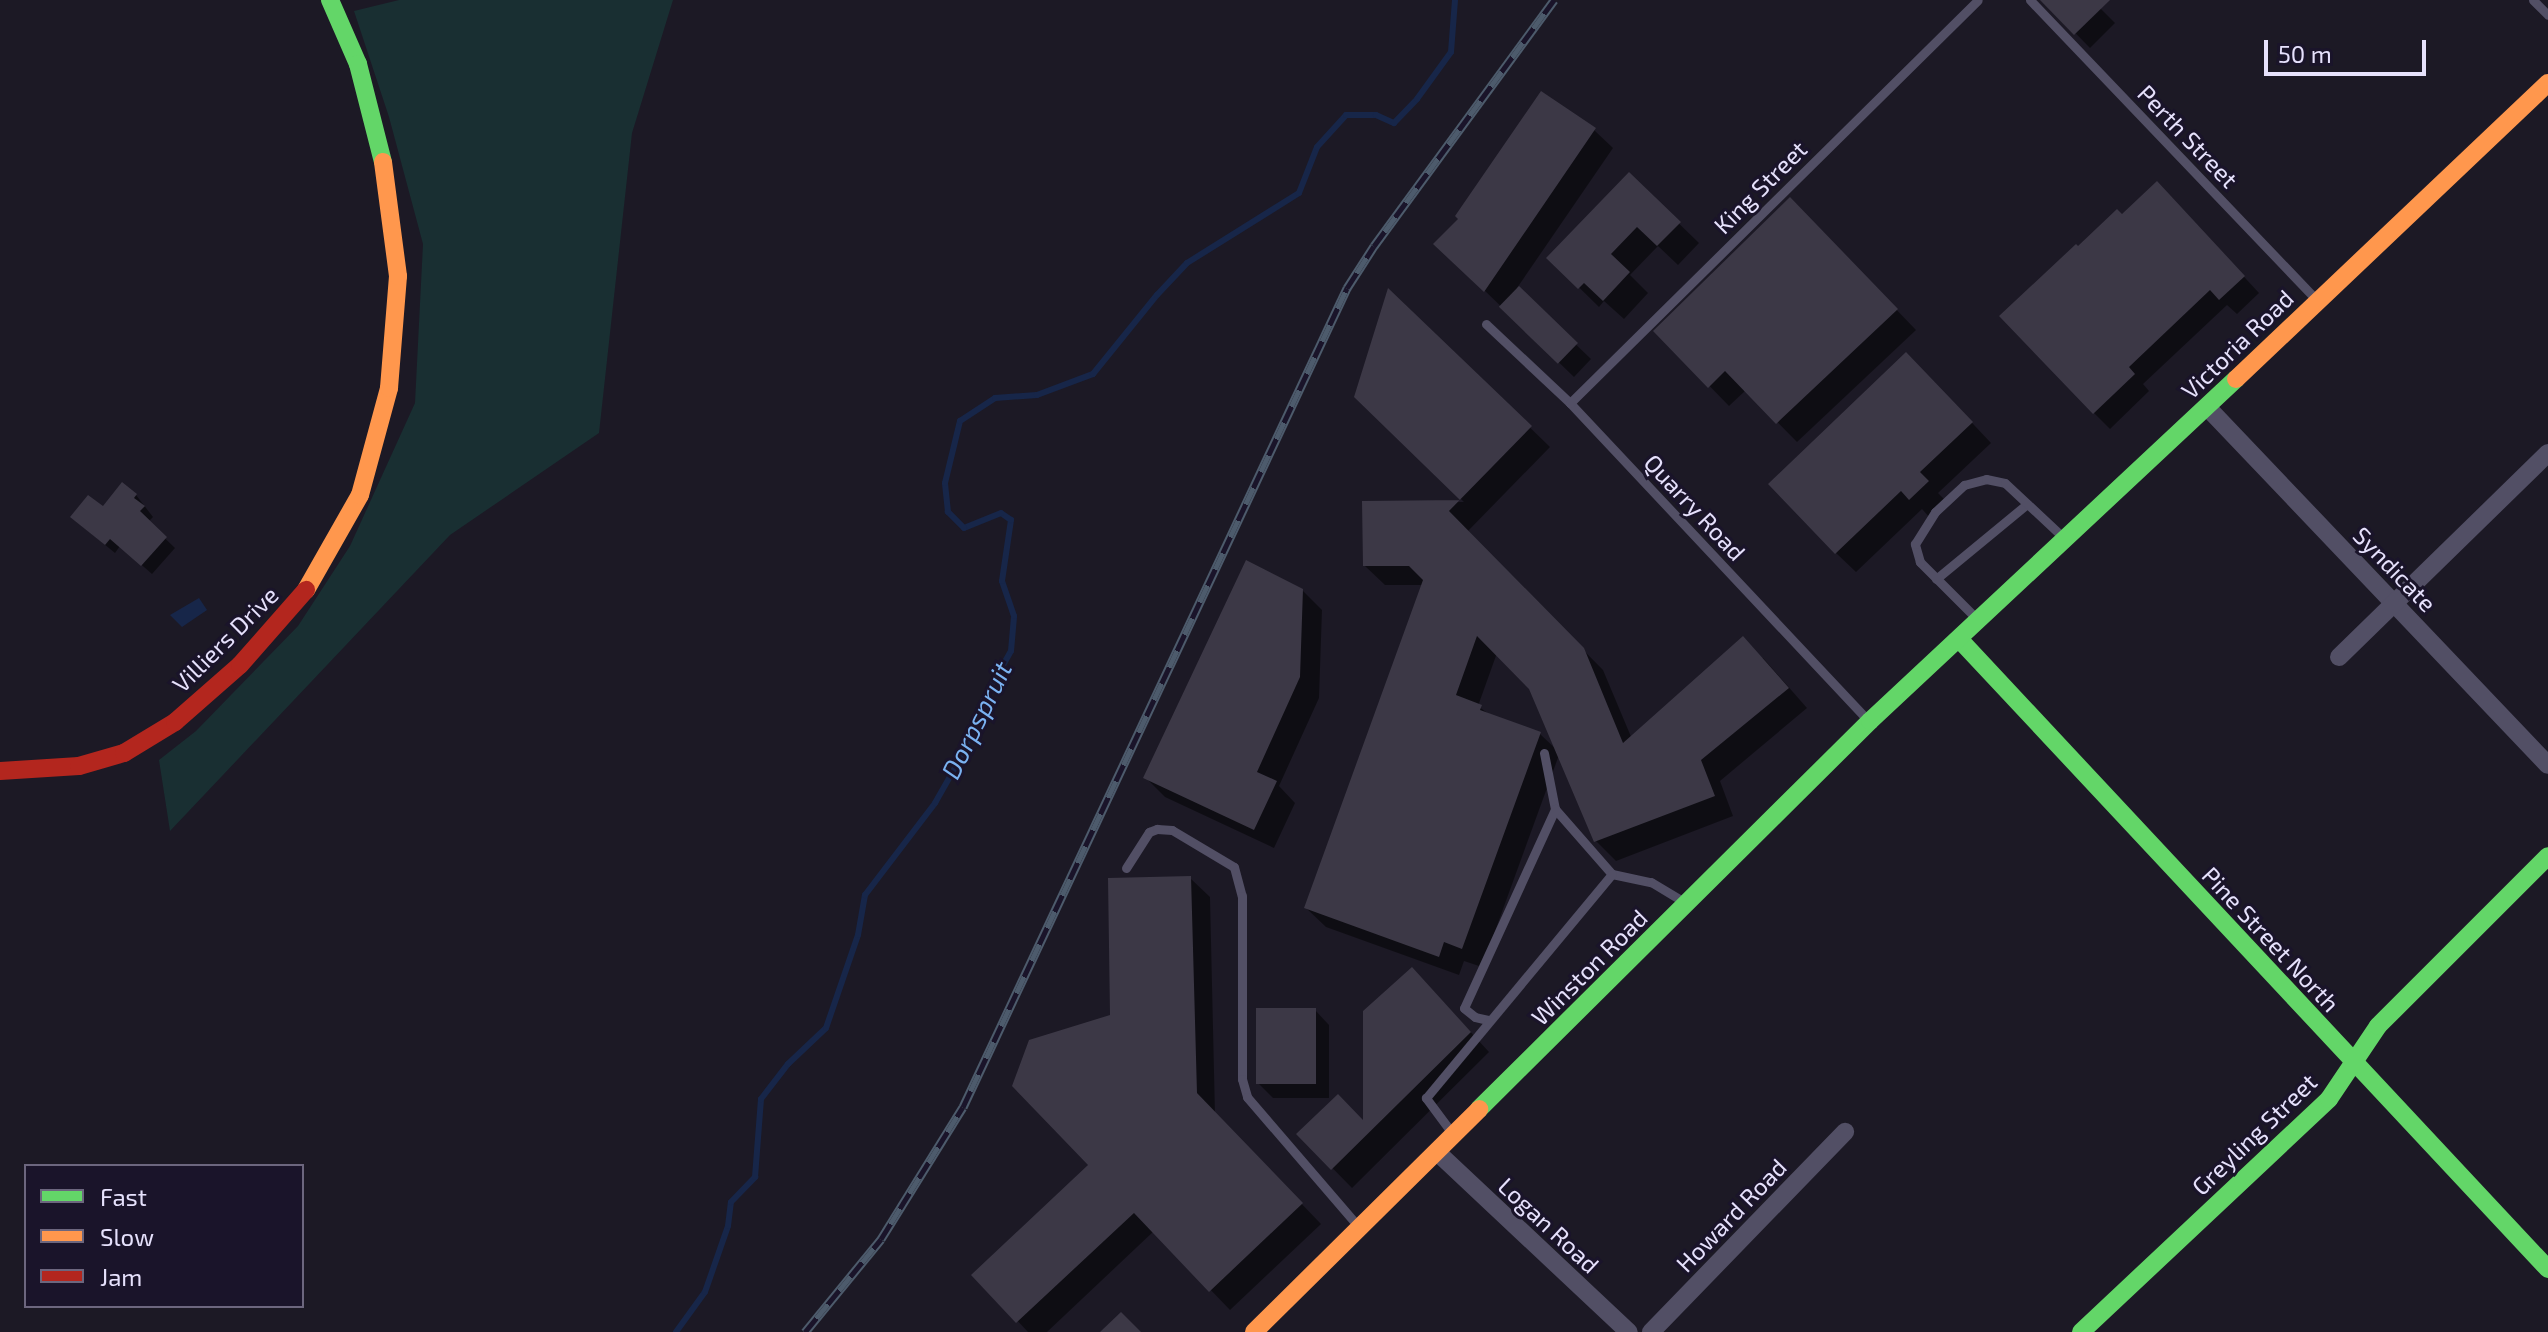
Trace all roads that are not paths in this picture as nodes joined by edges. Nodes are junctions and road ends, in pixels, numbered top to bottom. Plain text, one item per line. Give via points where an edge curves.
1 (330, 0) edge
2 (1978, 0) edge
3 (2030, 0) edge
4 (2533, 0) edge
5 (2547, 0) edge
6 (2547, 14) edge
7 (2548, 83) edge
8 (2317, 300) junction
9 (1486, 324) dead end
10 (1570, 403) junction
11 (2207, 407) junction
12 (2548, 453) edge
13 (2027, 504) junction
14 (2066, 540) junction
15 (1936, 579) junction
16 (2394, 602) junction
17 (1979, 622) junction
18 (1960, 640) junction
19 (2339, 657) dead end
20 (1870, 721) junction
21 (1544, 753) dead end
22 (2548, 765) edge
23 (0, 771) edge
24 (1555, 809) junction
25 (2546, 863) edge
26 (1126, 868) dead end
27 (1612, 874) junction
28 (1686, 904) junction
29 (1488, 1020) junction
30 (2352, 1062) junction
31 (1845, 1132) dead end
32 (1454, 1136) junction
33 (1437, 1152) junction
34 (1360, 1229) junction
35 (2548, 1269) edge
36 (1254, 1332) edge
37 (1629, 1332) edge
38 (1651, 1332) edge
39 (2081, 1332) edge

1 - 23 street, Villiers Drive via 358,64 386,173 398,276 389,388 360,495 303,595 240,665 175,722 124,753 79,766
2 - 10 lane, King Street
3 - 8 lane, Perth Street
4 - 6 lane
5 - 6 lane
7 - 8 street, Victoria Road
8 - 11 street, Victoria Road
9 - 10 lane, Quarry Road
10 - 20 lane, Quarry Road
11 - 14 street, Victoria Road
11 - 16 street, Syndicate
12 - 16 street
13 - 14 lane
13 - 15 lane
13 - 15 lane via 2005,483 1986,479 1964,485 1935,512 1915,544 1920,562
14 - 17 street, Victoria Road
15 - 17 lane
16 - 19 street
16 - 22 street, Syndicate
17 - 18 street, Victoria Road
18 - 20 street, Winston Road
18 - 30 street, Pine Street North
20 - 28 street, Winston Road
21 - 24 lane
24 - 27 lane
24 - 29 lane via 1464,1008
25 - 30 street, Greyling Street via 2378,1026
26 - 34 lane via 1149,832 1157,829 1172,830 1234,867 1242,896 1242,1079 1247,1097
27 - 28 lane via 1651,882
27 - 29 lane
28 - 32 street, Winston Road
29 - 32 lane via 1426,1098
30 - 35 street, Pine Street North
30 - 39 street, Greyling Street via 2329,1099
31 - 38 street, Howard Road
32 - 33 street, Winston Road
33 - 34 street, Winston Road
33 - 37 street, Logan Road
34 - 36 street, Winston Road

